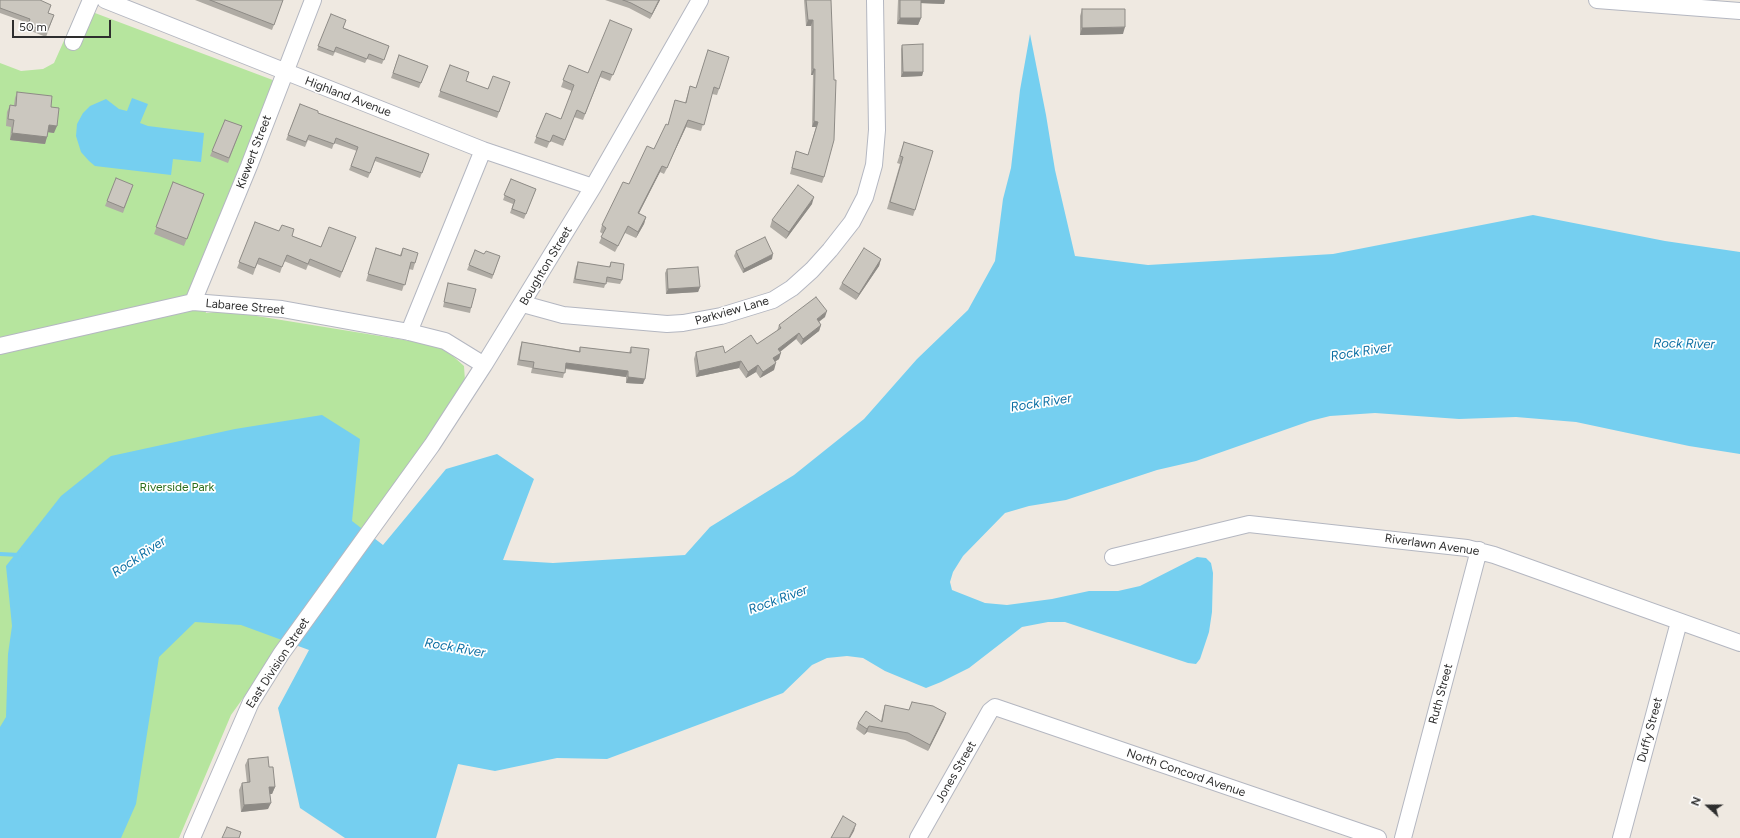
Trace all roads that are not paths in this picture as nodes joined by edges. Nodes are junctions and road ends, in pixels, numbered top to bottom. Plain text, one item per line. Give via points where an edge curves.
1 (91, 0) edge
2 (105, 0) edge
3 (313, 0) edge
4 (700, 0) edge
5 (875, 0) edge
6 (1597, 0) edge
7 (1722, 5) edge
8 (1740, 10) edge
9 (73, 42) dead end
10 (285, 72) junction
11 (483, 150) junction
12 (593, 187) junction
13 (193, 302) junction
14 (523, 304) junction
15 (409, 332) junction
16 (0, 346) edge
17 (484, 365) junction
18 (375, 522) joint
19 (1479, 550) junction
20 (1112, 557) dead end
21 (1679, 622) junction
22 (1740, 643) edge
23 (995, 706) joint
24 (192, 838) edge
25 (918, 838) edge
26 (1378, 838) edge
27 (1403, 838) edge
28 (1621, 838) edge

1 - 9 street
2 - 10 street, Highland Avenue
3 - 10 street, Kiewert Street
4 - 12 street, Boughton Street
5 - 14 street, Parkview Lane via 877,130 874,165 866,197 852,222 830,250 792,288 773,300 721,316 667,324 563,315
6 - 7 street
7 - 8 street
10 - 11 street, Highland Avenue
10 - 13 street, Kiewert Street
11 - 12 street, Highland Avenue
11 - 15 street
12 - 14 street, Boughton Street
13 - 15 street, Labaree Street via 282,309
13 - 16 street, Labaree Street
14 - 17 street, Boughton Street
15 - 17 street, Labaree Street via 445,341
17 - 18 street, Boughton Street via 432,445
18 - 24 street, East Division Street via 250,702
19 - 20 street, Riverlawn Avenue via 1249,524
19 - 21 street, Riverlawn Avenue
19 - 27 street, Ruth Street
21 - 22 street, Riverlawn Avenue
21 - 28 street, Duffy Street
23 - 25 street, Jones Street
23 - 26 street, North Concord Avenue

